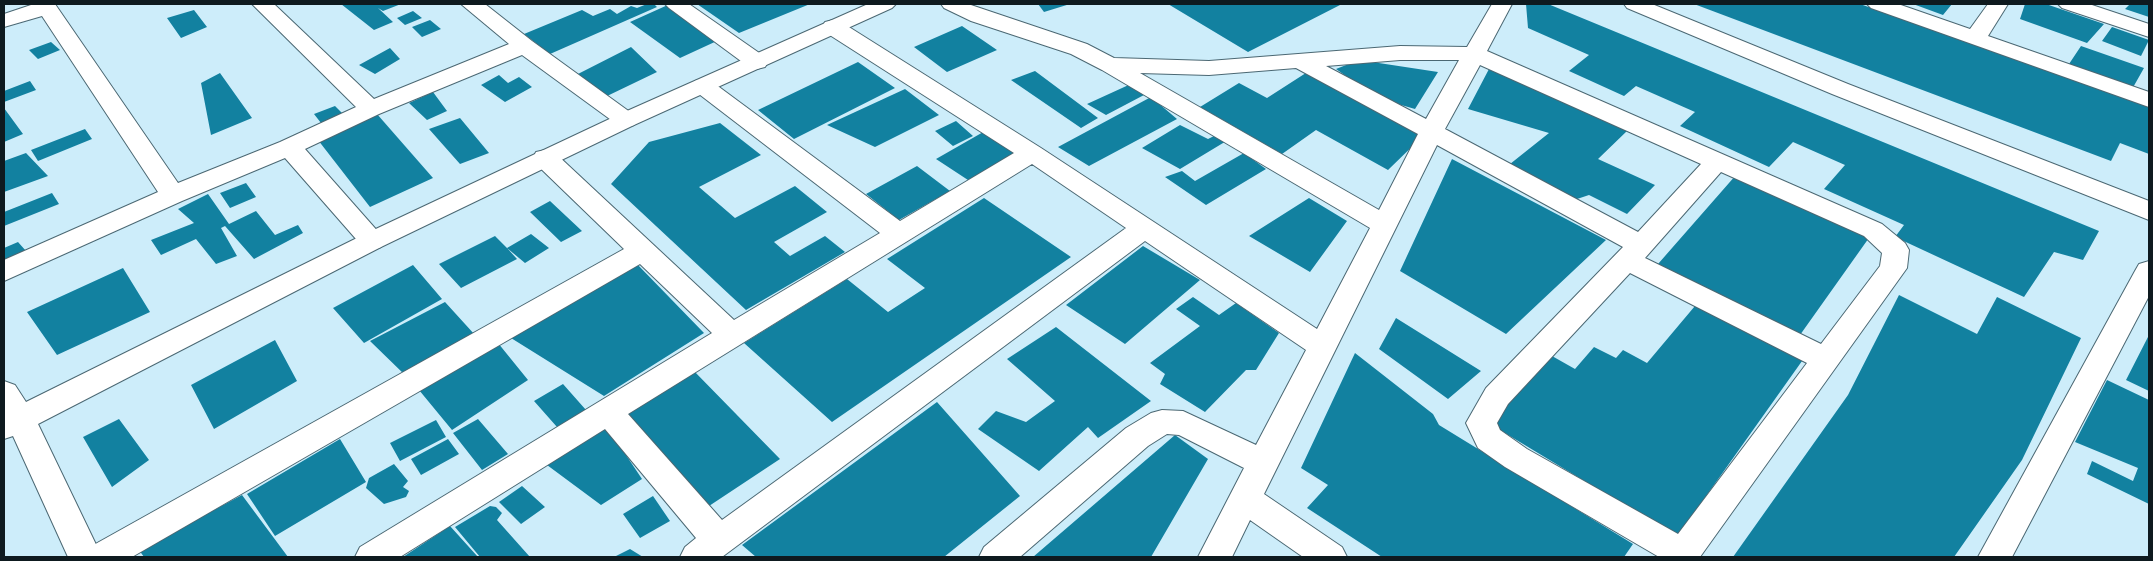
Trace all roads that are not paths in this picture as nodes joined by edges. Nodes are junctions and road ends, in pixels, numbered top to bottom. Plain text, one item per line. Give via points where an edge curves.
1 (262, 4) edge
2 (472, 4) edge
3 (676, 4) edge
4 (883, 4) edge
5 (951, 4) edge
6 (1502, 4) edge
7 (1634, 4) edge
8 (1878, 4) edge
9 (1998, 4) edge
10 (2069, 4) edge
11 (46, 6) edge
12 (4, 22) edge
13 (833, 27) junction
14 (2149, 31) edge
15 (1975, 39) junction
16 (524, 46) junction
17 (1474, 54) junction
18 (1300, 61) junction
19 (757, 62) junction
20 (1110, 65) junction
21 (703, 86) junction
22 (2149, 100) edge
23 (371, 109) junction
24 (626, 120) junction
25 (1431, 132) junction
26 (289, 147) junction
27 (1032, 153) junction
28 (546, 158) junction
29 (1717, 161) junction
30 (173, 195) junction
31 (2149, 211) edge
32 (1385, 225) junction
33 (1144, 228) junction
34 (899, 234) junction
35 (372, 241) junction
36 (643, 250) junction
37 (1634, 253) junction
38 (4, 271) edge
39 (2149, 271) edge
40 (732, 335) junction
41 (1323, 347) junction
42 (1826, 359) junction
43 (4, 392) edge
44 (608, 411) junction
45 (12, 423) edge
46 (1264, 463) junction
47 (1245, 499) junction
48 (708, 549) edge
49 (1682, 556) edge
50 (85, 557) edge
51 (102, 557) edge
52 (372, 557) edge
53 (996, 557) edge
54 (1215, 557) edge
55 (1330, 557) edge
56 (1995, 557) edge

1 - 23 street
2 - 16 street
3 - 19 street
4 - 13 street
5 - 20 street via 1052,38
6 - 17 street
7 - 31 street
8 - 15 street
9 - 15 street
10 - 14 street
11 - 12 street
11 - 30 street
13 - 19 street
13 - 27 street
15 - 22 street
16 - 23 street
16 - 24 street
17 - 18 street via 1400,53
17 - 25 street
17 - 29 street
18 - 20 street via 1209,68
18 - 25 street
19 - 21 street
20 - 32 street
21 - 24 street
21 - 34 street
23 - 26 street
24 - 28 street
25 - 32 street
25 - 37 street
26 - 30 street
26 - 35 street
27 - 33 street
27 - 34 street
28 - 35 street
28 - 36 street
29 - 37 street
29 - 42 street via 1873,230 1896,250 1893,268
30 - 38 street
32 - 41 street
33 - 41 street
33 - 48 street
34 - 40 street
35 - 45 street
36 - 40 street
36 - 51 street
37 - 42 street
37 - 49 street via 1497,396 1481,423 1489,439 1516,458
39 - 56 street
40 - 44 street
41 - 46 street
42 - 49 street
43 - 45 street
44 - 48 street
44 - 52 street
45 - 50 street
46 - 47 street
46 - 53 street via 1183,423 1162,422 1137,437
47 - 54 street
47 - 55 street

